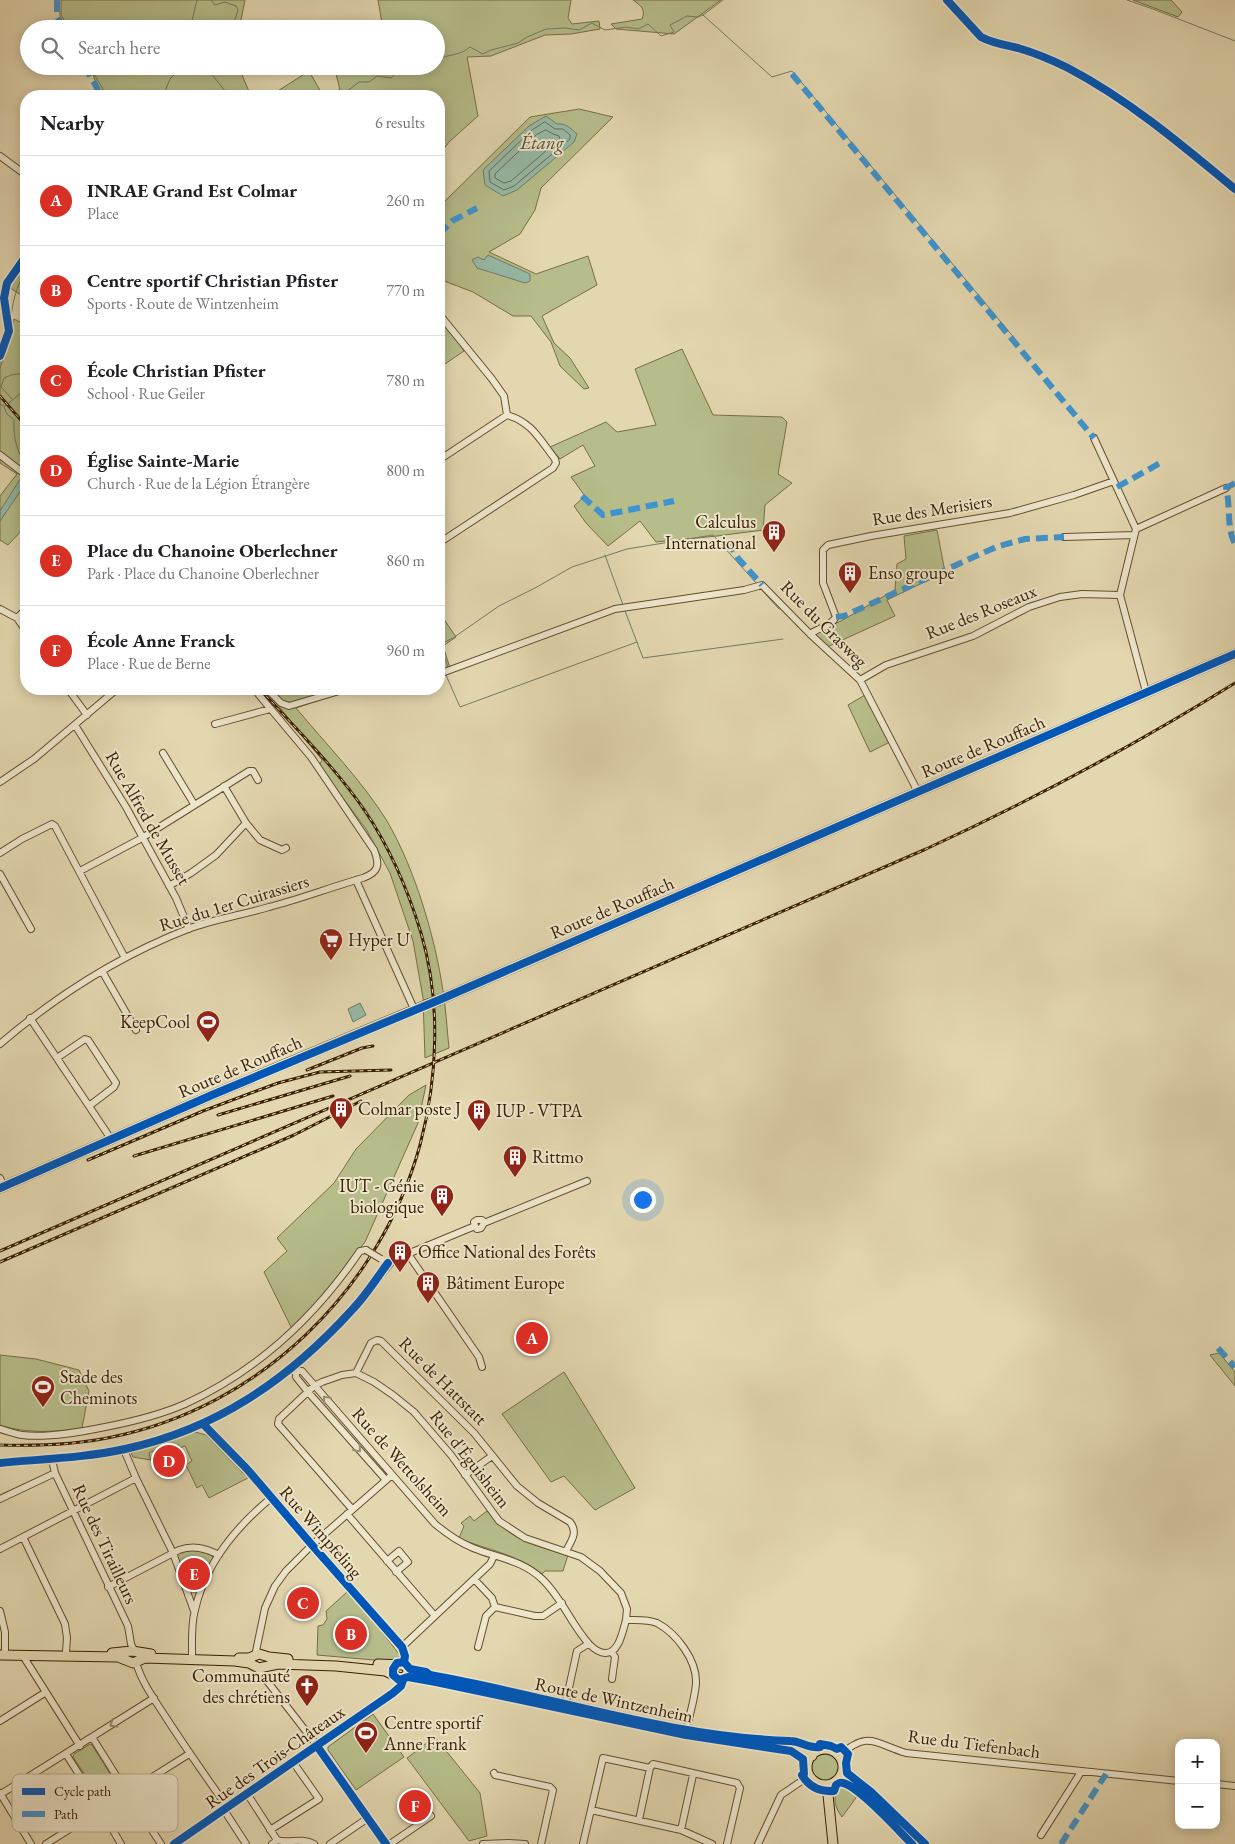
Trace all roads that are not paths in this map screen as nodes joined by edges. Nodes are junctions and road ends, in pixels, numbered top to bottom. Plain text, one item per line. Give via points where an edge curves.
1 (0, 156) edge
2 (20, 171) edge
3 (20, 265) edge
4 (445, 321) edge
5 (0, 356) edge
6 (507, 414) junction
7 (1094, 438) dead end
8 (0, 455) edge
9 (445, 456) edge
10 (20, 470) edge
11 (1114, 481) junction
12 (1226, 488) dead end
13 (1135, 532) junction
14 (1064, 537) dead end
15 (445, 539) edge
16 (1120, 595) junction
17 (0, 609) edge
18 (20, 615) edge
19 (17, 618) junction
20 (20, 622) edge
21 (810, 634) junction
22 (1235, 654) edge
23 (445, 672) edge
24 (860, 680) junction
25 (1146, 692) junction
26 (72, 695) edge
27 (110, 695) edge
28 (259, 695) edge
29 (273, 695) edge
30 (326, 695) edge
31 (270, 709) junction
32 (87, 715) junction
33 (215, 724) dead end
34 (75, 726) junction
35 (163, 754) dead end
36 (258, 780) dead end
37 (0, 782) edge
38 (224, 786) junction
39 (918, 792) junction
40 (194, 804) junction
41 (246, 823) junction
42 (142, 838) junction
43 (286, 848) dead end
44 (0, 853) edge
45 (80, 871) junction
46 (0, 874) edge
47 (356, 880) junction
48 (169, 886) junction
49 (31, 929) dead end
50 (189, 929) junction
51 (126, 958) junction
52 (102, 971) junction
53 (414, 1009) junction
54 (30, 1018) junction
55 (136, 1030) dead end
56 (0, 1044) edge
57 (57, 1058) junction
58 (89, 1106) junction
59 (110, 1141) junction
60 (0, 1178) edge
61 (587, 1181) dead end
62 (2, 1188) edge
63 (408, 1254) junction
64 (388, 1263) junction
65 (482, 1367) dead end
66 (295, 1369) junction
67 (356, 1374) junction
68 (314, 1386) junction
69 (308, 1392) junction
70 (203, 1424) junction
71 (0, 1429) edge
72 (124, 1450) junction
73 (492, 1456) junction
74 (52, 1460) junction
75 (0, 1463) edge
76 (55, 1473) junction
77 (465, 1474) junction
78 (392, 1475) junction
79 (136, 1478) junction
80 (386, 1480) junction
81 (271, 1498) junction
82 (0, 1499) edge
83 (73, 1511) junction
84 (349, 1512) junction
85 (23, 1537) junction
86 (312, 1545) junction
87 (0, 1549) edge
88 (566, 1551) junction
89 (173, 1553) junction
90 (219, 1555) junction
91 (494, 1556) junction
92 (387, 1561) junction
93 (396, 1572) junction
94 (474, 1579) junction
95 (108, 1587) junction
96 (562, 1603) junction
97 (495, 1607) junction
98 (0, 1611) edge
99 (194, 1611) junction
100 (434, 1616) junction
101 (626, 1620) junction
102 (588, 1644) junction
103 (478, 1646) dead end
104 (402, 1647) junction
105 (2, 1652) edge
106 (66, 1652) junction
107 (612, 1652) junction
108 (25, 1656) junction
109 (192, 1656) junction
110 (260, 1656) junction
111 (131, 1658) junction
112 (259, 1667) junction
113 (402, 1671) junction
114 (612, 1679) dead end
115 (46, 1692) junction
116 (154, 1698) junction
117 (565, 1706) junction
118 (0, 1721) edge
119 (686, 1732) junction
120 (92, 1737) junction
121 (80, 1746) junction
122 (317, 1746) junction
123 (66, 1754) junction
124 (189, 1754) junction
125 (812, 1756) junction
126 (839, 1756) junction
127 (293, 1762) junction
128 (650, 1768) junction
129 (1081, 1772) junction
130 (494, 1773) dead end
131 (33, 1774) edge
132 (79, 1774) edge
133 (115, 1774) edge
134 (157, 1774) edge
135 (693, 1775) junction
136 (809, 1776) junction
137 (841, 1776) junction
138 (1175, 1781) edge
139 (1220, 1784) edge
140 (827, 1785) junction
141 (1235, 1786) edge
142 (12, 1787) edge
143 (0, 1794) edge
144 (248, 1795) junction
145 (226, 1809) junction
146 (591, 1810) junction
147 (12, 1813) edge
148 (431, 1816) dead end
149 (368, 1818) junction
150 (639, 1820) junction
151 (270, 1830) junction
152 (681, 1830) junction
153 (24, 1832) edge
154 (65, 1832) edge
155 (114, 1832) edge
156 (153, 1832) edge
157 (1041, 1835) dead end
158 (275, 1842) edge
159 (31, 1844) edge
160 (46, 1844) edge
161 (121, 1844) edge
162 (161, 1844) edge
163 (174, 1844) edge
164 (246, 1844) edge
165 (314, 1844) edge
166 (330, 1844) edge
167 (386, 1844) edge
168 (390, 1844) edge
169 (483, 1844) edge
170 (525, 1844) edge
171 (541, 1844) edge
172 (583, 1844) edge
173 (712, 1844) edge
174 (727, 1844) edge
175 (758, 1844) edge
176 (834, 1844) edge
177 (918, 1844) edge

1 - 2 street
3 - 5 street via 7,283 4,298 9,331
4 - 6 street via 504,396
6 - 9 street
6 - 15 street via 529,425 556,463
7 - 11 street
8 - 10 street
11 - 13 street
11 - 21 street, Rue des Merisiers via 1010,513 828,545 823,550 823,583 836,617 832,623
12 - 13 street
13 - 14 street
13 - 16 street
16 - 24 street, Rue des Roseaux via 1082,594 1029,607 973,636 886,665
16 - 25 street
17 - 19 street
18 - 19 street
19 - 20 street
21 - 23 street, Rue du Grasweg via 762,585 615,609
21 - 24 street, Rue du Grasweg
22 - 25 main road, Route de Rouffach
24 - 39 street, Rue du Grasweg
25 - 39 main road, Route de Rouffach
26 - 32 street
27 - 32 street
28 - 31 street
29 - 30 street via 280,703 289,706
31 - 33 street
31 - 47 street, Rue du 1er Cuirassiers via 311,757 374,850 377,868 372,875
32 - 34 street
34 - 37 street
34 - 42 street, Rue Alfred de Musset
35 - 40 street
36 - 38 street via 253,771 249,771
38 - 40 street
38 - 41 street
39 - 53 main road, Route de Rouffach, bridge
40 - 42 street
41 - 43 street via 260,840 282,850
41 - 48 street via 216,855
42 - 45 street
42 - 48 street, Rue Alfred de Musset
44 - 45 street via 52,824
45 - 51 street
46 - 49 street
47 - 50 street, Rue du 1er Cuirassiers
47 - 53 street
48 - 50 street, Rue Alfred de Musset
50 - 51 street, Rue du 1er Cuirassiers
51 - 52 street, Rue du 1er Cuirassiers
52 - 54 street, Rue du 1er Cuirassiers
52 - 55 street
53 - 59 main road, Route de Rouffach
54 - 56 street, Rue du 1er Cuirassiers
54 - 57 street
57 - 58 street
57 - 58 street via 88,1040 116,1083
58 - 59 street
59 - 62 main road, Route de Rouffach
60 - 62 street
61 - 63 street via 484,1222 482,1228 474,1226
63 - 64 street
63 - 65 street
64 - 66 street via 352,1311
64 - 71 street, bridge via 366,1250 360,1251 322,1303 298,1328 234,1377 184,1404 141,1419 87,1431 23,1435
66 - 68 street, Rue de Wettolsheim via 302,1371
66 - 69 street, Rue de Wettolsheim via 296,1377
66 - 70 street
67 - 68 street via 342,1375
67 - 73 street, Rue de Hattstatt via 371,1343 381,1341 474,1433
67 - 77 street, Rue d'Éguisheim via 374,1382 414,1412
68 - 69 street
78 -> 68 street, Rue de Wettolsheim
69 -> 80 street, Rue de Wettolsheim
69 - 84 street via 279,1419 278,1424
70 - 72 street
70 - 81 street, Rue Wimpfeling via 247,1468
72 - 74 street
72 - 79 street
73 - 77 street
73 - 88 street, Rue de Hattstatt via 517,1486 538,1503 563,1516 574,1527 575,1532
74 - 75 street
74 - 76 street, Rue des Tirailleurs
76 - 82 street
76 - 83 street, Rue des Tirailleurs
77 - 88 street, Rue d'Éguisheim via 491,1511 510,1530
78 - 80 street
78 - 91 street, Rue de Wettolsheim via 449,1537
79 - 83 street
79 - 89 street
80 - 84 street
81 - 86 street, Rue Wimpfeling
81 - 90 street via 234,1532
83 - 85 street
83 - 95 street, Rue des Tirailleurs
84 - 86 street
84 - 92 street
85 - 87 street
85 - 106 street via 65,1624
86 - 104 street, Rue Wimpfeling
86 - 110 street via 275,1586 265,1608 259,1640
88 - 101 street, Rue d'Éguisheim via 600,1571 621,1593
89 - 90 street via 198,1547
89 - 95 street
89 - 99 street
90 - 99 street via 206,1576
91 - 94 street
91 - 96 street, Rue de Wettolsheim via 521,1564 535,1573
92 - 93 street
92 - 93 street via 398,1551 408,1562
93 - 100 street
94 - 97 street via 492,1598
94 - 100 street
95 - 111 street, Rue des Tirailleurs via 128,1626
96 - 97 street via 543,1616
96 - 102 street, Rue de Wettolsheim
97 - 103 street via 486,1616
98 - 105 street via 5,1632
99 - 109 street
100 - 104 street
101 - 107 street
101 - 119 street via 655,1623 670,1633 685,1651 693,1666 696,1682
102 - 107 street via 598,1651
102 - 117 street via 577,1651
104 - 113 street via 405,1656
105 - 106 main road
105 - 108 main road
106 - 111 main road
107 - 114 street via 616,1657
108 - 111 main road
108 - 115 street
109 - 110 main road, Route de Wintzenheim
109 - 111 main road, Route de Wintzenheim
110 - 112 main road via 267,1659
110 - 113 main road, Route de Wintzenheim
111 - 112 main road, Route de Wintzenheim via 235,1661
111 - 116 street, Rue des Tirailleurs
112 - 113 main road, Route de Wintzenheim via 278,1664
112 - 122 street
113 - 117 main road, Route de Wintzenheim
113 - 122 street, Rue des Trois-Châteaux via 402,1686
115 - 118 street
115 - 121 street
116 -> 120 street
116 - 124 street, Rue des Tirailleurs
117 - 119 main road, Route de Wintzenheim
119 - 125 main road, Route de Wintzenheim via 792,1746
120 - 121 street
120 - 133 street
121 - 123 street
122 - 127 street, Rue des Trois-Châteaux
122 - 149 street
123 - 131 street
123 - 132 street
124 - 134 street
124 - 145 street, Rue des Tirailleurs
125 - 126 main road via 826,1750
125 - 136 main road via 807,1768
126 - 129 street, Rue du Tiefenbach via 856,1743 866,1740 906,1754
126 - 137 main road via 843,1764
127 - 144 street, Rue des Trois-Châteaux
127 - 151 street via 318,1799
128 - 135 street via 654,1764
128 - 146 street via 603,1758
128 - 150 street
129 - 138 street, Rue du Tiefenbach
129 - 157 street
130 - 171 street via 553,1790
135 - 152 street
135 - 174 street via 737,1783 740,1788
136 - 140 main road via 820,1785
136 - 175 street via 781,1795
137 - 140 main road via 835,1783
137 - 177 street via 870,1797
139 - 141 street
140 - 176 main road
142 - 143 street
143 - 147 street
144 - 145 street, Rue des Trois-Châteaux
144 - 151 street, Rue des Trois-Châteaux
145 - 163 street, Rue des Trois-Châteaux
145 - 164 street, Rue des Tirailleurs
146 - 150 street
146 - 172 street
148 - 168 street
149 - 166 street
149 - 167 street
150 - 152 street
151 - 158 street, Rue des Trois-Châteaux
152 - 173 street
153 - 159 street
154 - 160 street
155 - 161 street
156 - 162 street
158 - 165 street via 305,1840
169 - 170 street

